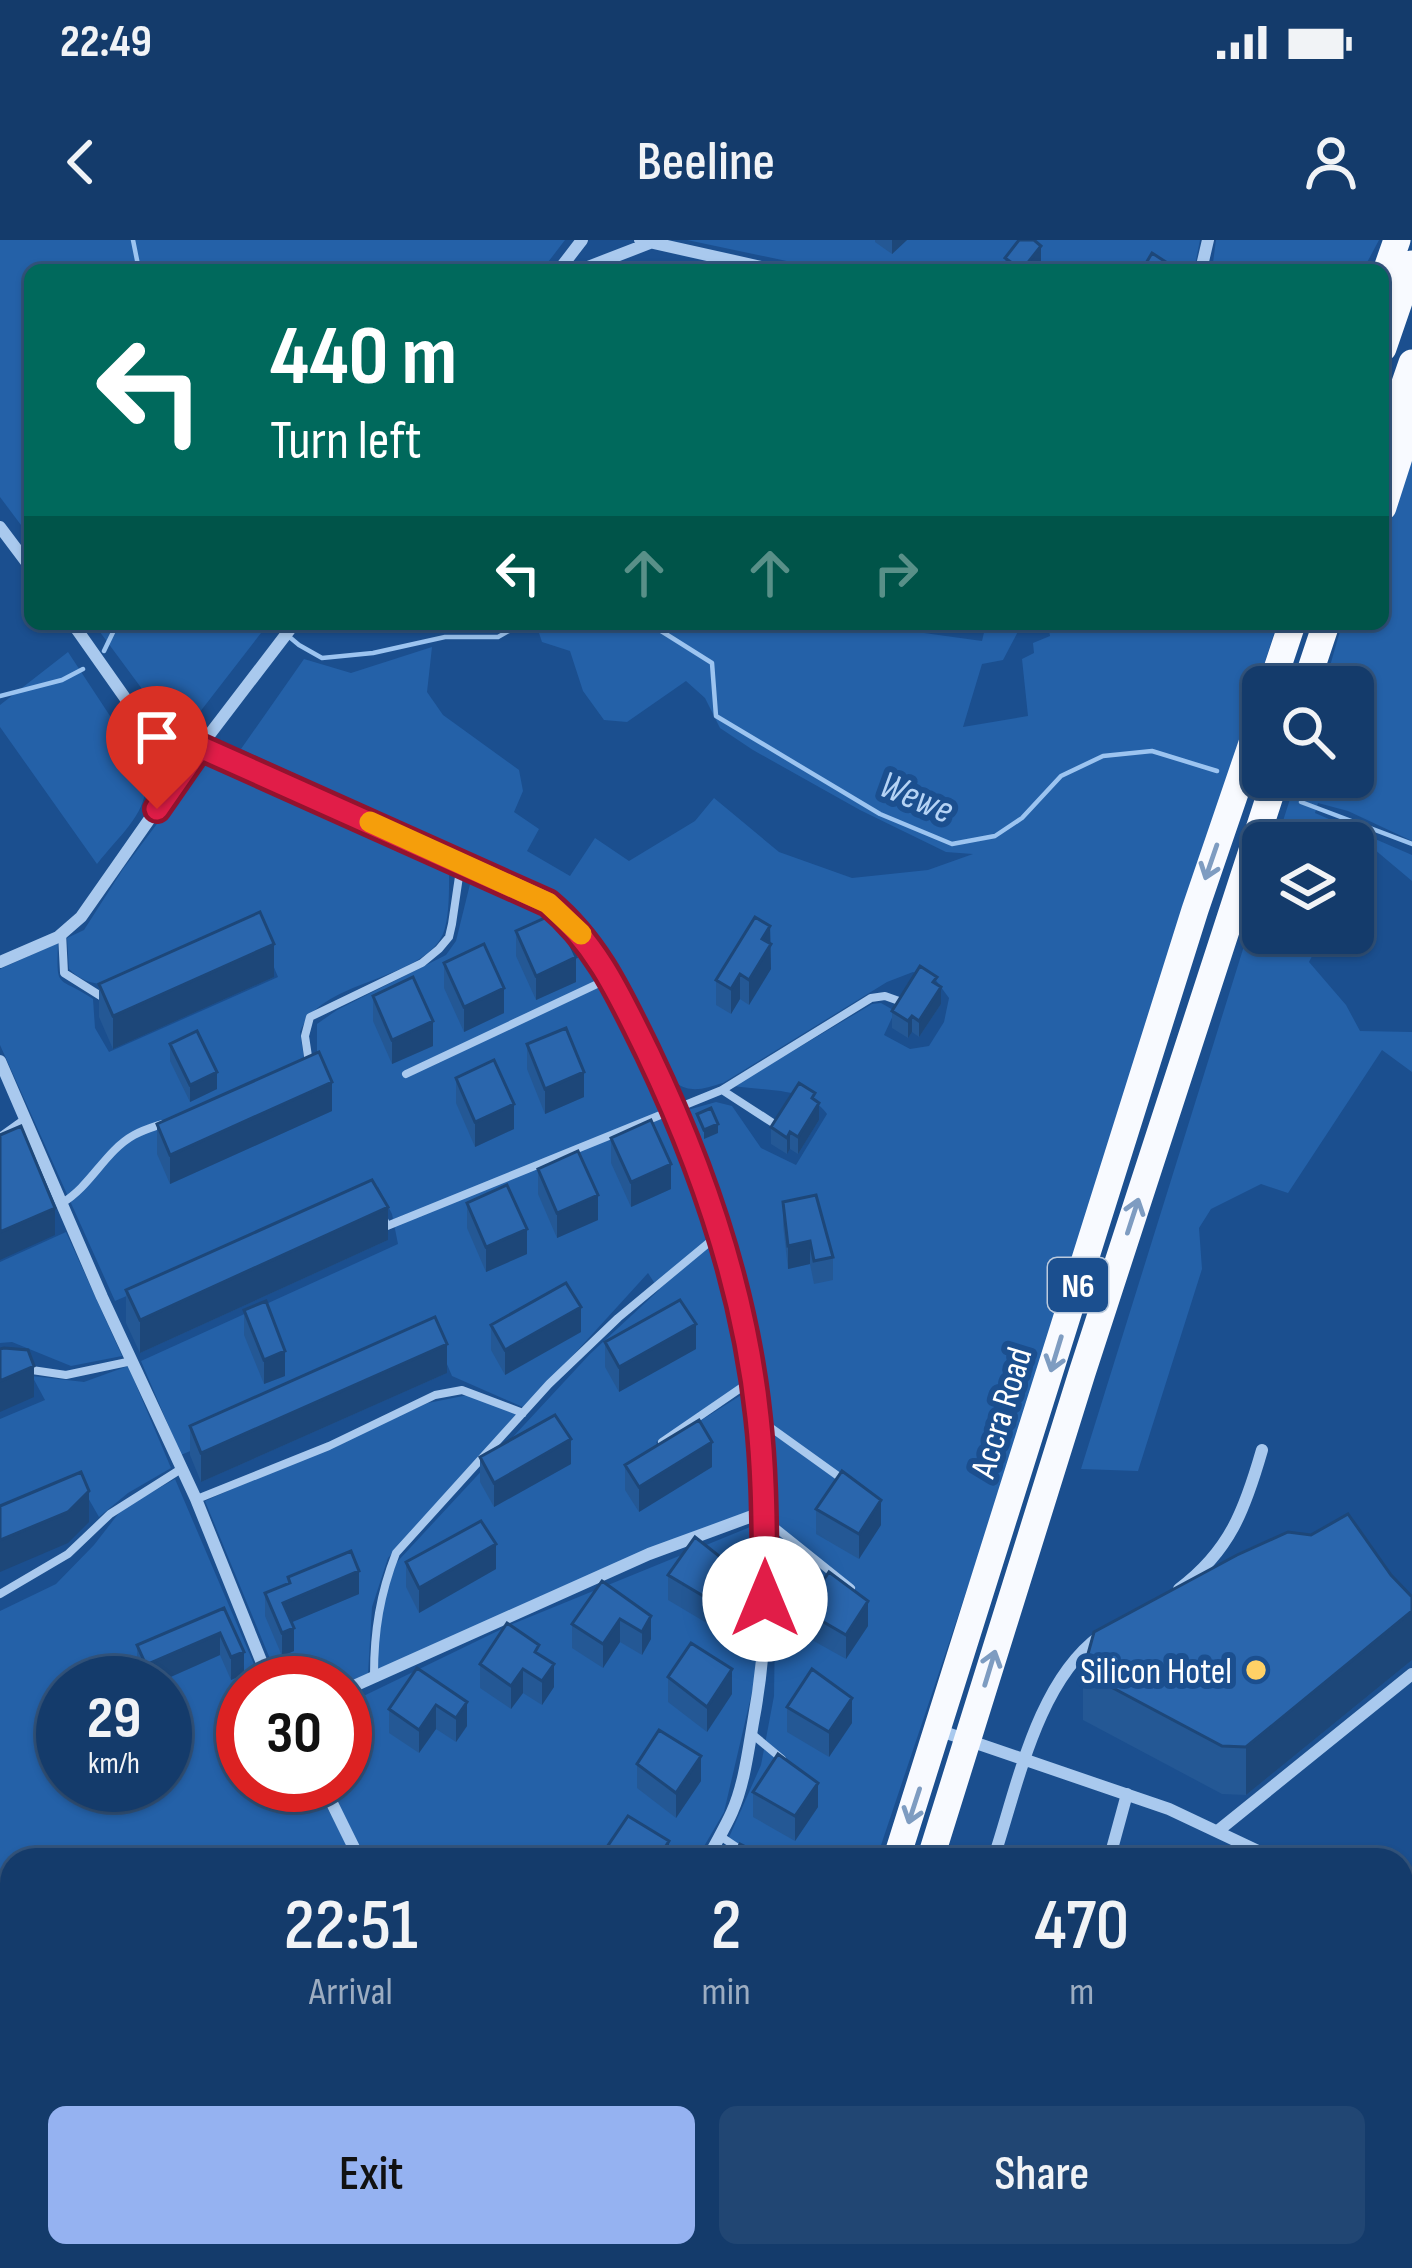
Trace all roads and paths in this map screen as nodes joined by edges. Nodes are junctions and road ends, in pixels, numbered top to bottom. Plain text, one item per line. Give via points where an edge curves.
1 (582, 240) edge
2 (1397, 240) edge
3 (647, 241) edge
4 (564, 264) edge
5 (594, 264) edge
6 (749, 264) edge
7 (1412, 264) edge
8 (1395, 292) edge
9 (1412, 363) edge
10 (1400, 402) edge
11 (1389, 431) edge
12 (1389, 470) edge
13 (0, 527) edge
14 (24, 558) edge
15 (77, 630) edge
16 (289, 630) edge
17 (1290, 630) edge
18 (1323, 630) edge
19 (1278, 666) edge
20 (1312, 666) edge
21 (200, 747) junction
22 (1242, 773) edge
23 (180, 776) junction
24 (1269, 798) edge
25 (460, 862) junction
26 (62, 933) junction
27 (0, 962) edge
28 (611, 978) junction
29 (128, 994) edge
30 (898, 1001) edge
31 (0, 1061) edge
32 (302, 1068) edge
33 (406, 1074) dead end
34 (722, 1090) junction
35 (673, 1108) junction
36 (26, 1118) junction
37 (171, 1120) edge
38 (773, 1123) edge
39 (0, 1138) edge
40 (376, 1202) edge
41 (62, 1203) junction
42 (719, 1234) junction
43 (132, 1361) junction
44 (15, 1368) edge
45 (752, 1380) junction
46 (523, 1413) junction
47 (759, 1419) junction
48 (662, 1442) edge
49 (1262, 1450) dead end
50 (181, 1469) junction
51 (852, 1486) edge
52 (196, 1499) junction
53 (766, 1516) junction
54 (850, 1588) edge
55 (0, 1594) edge
56 (1162, 1601) edge
57 (1115, 1625) edge
58 (259, 1656) edge
59 (1412, 1674) edge
60 (374, 1678) joint
61 (938, 1730) junction
62 (751, 1732) junction
63 (968, 1739) junction
64 (1027, 1760) junction
65 (785, 1761) edge
66 (1126, 1795) junction
67 (336, 1812) edge
68 (1219, 1830) junction
69 (719, 1836) junction
70 (354, 1848) edge
71 (713, 1848) edge
72 (738, 1848) edge
73 (900, 1848) edge
74 (934, 1848) edge
75 (997, 1848) edge
76 (1112, 1848) edge
77 (1254, 1848) edge

1 - 4 street
2 - 8 highway
3 - 5 street
3 - 6 street
7 - 8 highway
9 - 10 highway
10 - 11 highway
10 - 12 highway
13 - 14 street
15 - 23 street
16 - 21 street
17 - 19 highway
18 - 20 highway
21 - 23 street
21 - 25 street
22 -> 61 highway, Accra Road / N6
23 - 26 street
63 -> 24 highway, Accra Road / N6
25 - 28 street via 548,903
25 - 32 lane via 449,937 422,963 310,1017 310,1062
26 - 27 street
26 - 29 lane via 64,973 108,1001
28 - 33 lane
28 - 35 street
30 - 34 lane via 872,998
31 - 36 street
34 - 35 lane
34 - 38 lane
35 - 40 lane via 387,1226
35 - 42 street
36 - 39 lane
36 - 41 street
37 - 41 lane via 134,1135
41 - 43 street
42 - 45 street
42 - 46 lane via 618,1318
43 - 44 lane via 65,1375
43 - 50 street
45 - 47 street
45 - 48 lane
46 - 52 lane via 462,1390 435,1394
46 - 60 lane via 396,1553 374,1635
47 - 51 lane
47 - 53 street
49 - 56 street via 1229,1540
50 - 52 street
50 - 55 lane
52 - 58 street
53 - 54 lane
53 - 60 street via 649,1554
53 - 62 street via 766,1636
57 - 64 street via 1059,1682
59 - 68 street
61 - 63 street
61 -> 73 highway, Accra Road / N6
62 - 65 lane
62 - 69 street via 734,1810
63 - 64 street
63 - 74 highway, Accra Road / N6
64 - 66 street
64 - 75 street
66 - 68 street
66 - 76 street
67 - 70 street
68 - 77 street
69 - 71 street
69 - 72 lane

